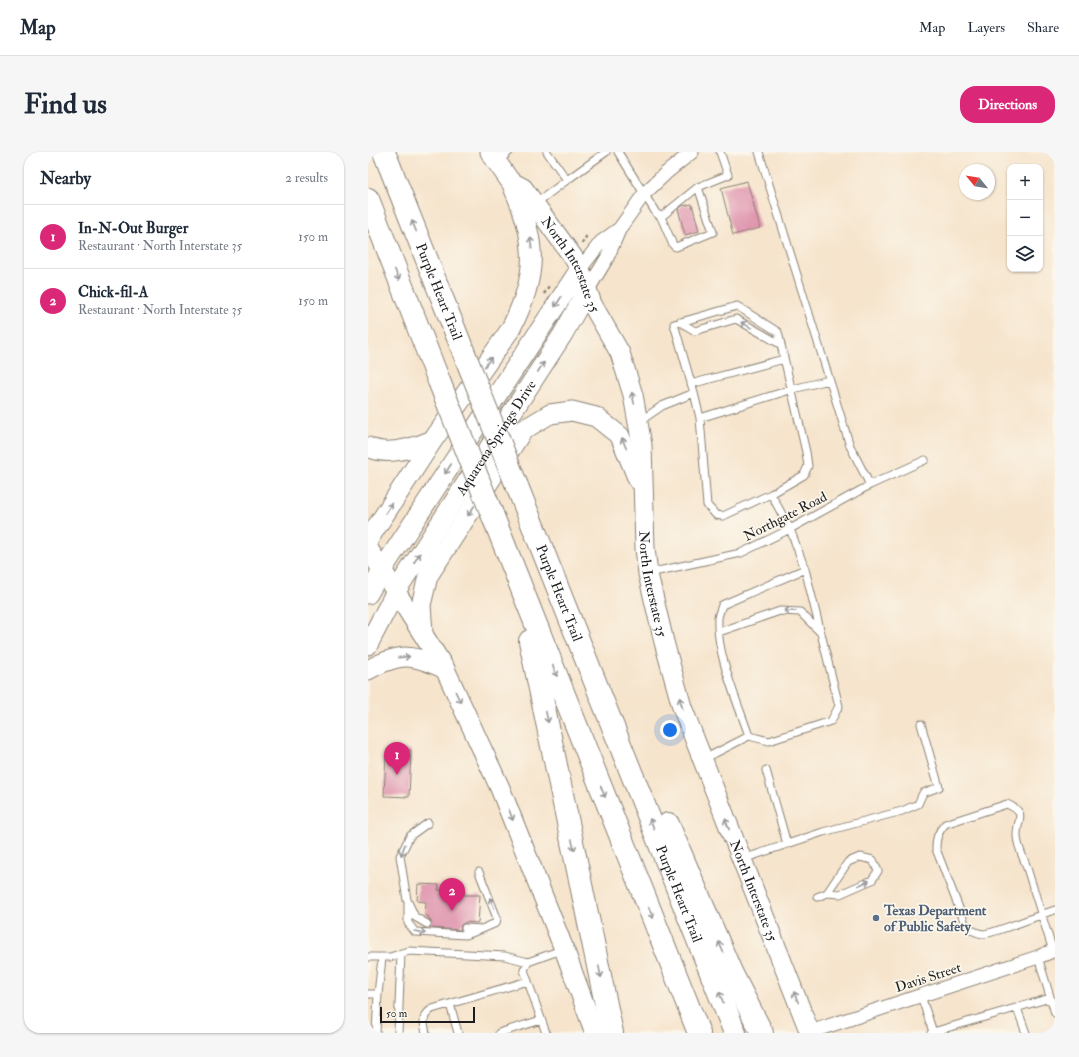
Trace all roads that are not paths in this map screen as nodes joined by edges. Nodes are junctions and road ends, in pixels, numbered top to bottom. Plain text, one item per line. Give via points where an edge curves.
1 (384, 152) edge
2 (547, 152) edge
3 (606, 152) edge
4 (618, 152) edge
5 (692, 152) edge
6 (720, 152) edge
7 (759, 152) edge
8 (498, 155) edge
9 (567, 180) junction
10 (510, 181) junction
11 (698, 187) junction
12 (644, 194) junction
13 (368, 199) edge
14 (535, 204) junction
15 (661, 217) junction
16 (620, 228) junction
17 (580, 269) junction
18 (587, 291) junction
19 (680, 322) junction
20 (780, 344) junction
21 (784, 359) junction
22 (829, 380) junction
23 (691, 384) junction
24 (793, 389) junction
25 (694, 393) junction
26 (700, 418) junction
27 (638, 422) junction
28 (433, 440) junction
29 (368, 447) edge
30 (925, 460) dead end
31 (870, 485) junction
32 (643, 493) junction
33 (771, 494) junction
34 (534, 527) junction
35 (790, 529) junction
36 (368, 540) edge
37 (368, 548) edge
38 (509, 557) junction
39 (805, 569) junction
40 (382, 570) junction
41 (648, 574) junction
42 (396, 591) junction
43 (368, 594) edge
44 (719, 632) junction
45 (821, 633) junction
46 (423, 634) junction
47 (368, 645) edge
48 (445, 669) junction
49 (368, 670) edge
50 (921, 724) dead end
51 (749, 736) junction
52 (702, 760) junction
53 (766, 770) dead end
54 (428, 823) dead end
55 (787, 844) junction
56 (741, 860) junction
57 (479, 872) dead end
58 (827, 893) junction
59 (817, 897) dead end
60 (408, 900) junction
61 (1055, 910) edge
62 (1042, 914) junction
63 (427, 924) dead end
64 (465, 928) dead end
65 (482, 929) junction
66 (564, 949) junction
67 (1054, 950) edge
68 (401, 953) junction
69 (368, 957) edge
70 (1038, 957) junction
71 (382, 958) junction
72 (528, 962) junction
73 (528, 982) junction
74 (368, 994) edge
75 (378, 994) junction
76 (921, 996) junction
77 (1050, 998) junction
78 (450, 1004) junction
79 (1017, 1008) junction
80 (1055, 1013) edge
81 (541, 1020) junction
82 (810, 1032) edge
83 (932, 1032) edge
84 (376, 1033) edge
85 (398, 1033) edge
86 (426, 1033) edge
87 (458, 1033) edge
88 (499, 1033) edge
89 (546, 1033) edge
90 (594, 1033) edge
91 (612, 1033) edge
92 (699, 1033) edge
93 (735, 1033) edge
94 (762, 1033) edge
95 (1026, 1033) edge

34 -> 1 highway, Purple Heart Trail, bridge
2 - 9 lane
3 - 9 lane
4 - 12 lane
5 - 12 street, Aquarena Springs Drive
6 - 11 lane via 728,175
7 - 22 lane
8 - 10 main road, North Interstate 35
9 - 14 lane
10 - 14 main road, North Interstate 35 via 523,188
28 -> 10 main road via 510,330 519,314 529,284 532,266 528,224
11 - 15 lane
11 - 15 lane via 713,232 676,247 672,245
12 - 15 lane
12 - 16 street, Aquarena Springs Drive
13 -> 38 highway, bridge
14 - 17 main road, North Interstate 35
16 - 17 street, Aquarena Springs Drive via 601,242
16 - 18 street, Aquarena Springs Drive via 607,258
17 - 18 main road, North Interstate 35
17 -> 40 main road, Aquarena Springs Drive
27 -> 18 main road, North Interstate 35 via 620,353
42 -> 18 main road, Aquarena Springs Drive via 563,334
20 -> 19 lane via 736,319 695,331
19 - 20 lane via 737,306 778,332
19 - 23 lane via 674,324
20 - 21 lane
21 - 23 lane
21 - 24 lane
22 - 24 lane
22 - 31 lane via 850,446
23 - 25 lane
24 - 26 lane
24 - 33 lane via 808,466 804,475
25 - 26 lane
25 - 27 lane via 662,406
26 - 33 lane via 707,505 716,515 724,516
27 - 32 main road, North Interstate 35 via 642,445
28 - 29 main road via 415,448 398,450 384,451
36 -> 28 main road
30 - 31 lane, Northgate Road
31 - 35 lane, Northgate Road
32 - 41 main road, North Interstate 35
32 -> 46 main road via 620,436 596,416 572,411 550,414 523,430 428,576 421,605
33 - 35 lane
93 -> 34 highway, Purple Heart Trail
94 -> 34 highway via 731,972
35 - 39 lane
35 - 41 lane, Northgate Road via 741,553
37 - 40 main road
38 -> 91 highway via 537,669
38 -> 92 highway
39 - 44 lane via 722,605 718,618
39 - 45 lane
40 - 42 main road
40 - 43 main road, Aquarena Springs Drive
52 -> 41 main road, North Interstate 35 via 682,707
42 - 46 main road
42 - 47 main road, Aquarena Springs Drive
45 -> 44 lane via 800,612 780,611
44 - 51 lane via 731,683
45 - 51 lane via 839,706 831,721 769,741
46 - 48 main road
49 -> 48 main road via 386,660 408,656 421,658
48 -> 66 main road via 500,788
50 - 55 lane via 939,787 923,793 918,804 902,811
51 - 52 lane
56 -> 52 main road, North Interstate 35
53 - 55 lane
54 -> 60 lane via 410,836 400,856
55 - 56 lane
82 -> 56 main road, North Interstate 35
65 -> 57 lane via 496,923 498,918
58 -> 58 lane via 840,894 872,880 878,870 873,860 860,856 848,862
58 - 59 lane
60 - 63 lane via 415,917
60 -> 65 lane via 408,923 415,932 466,935
61 - 62 lane
62 - 62 lane via 1017,836 1021,819 1020,812 1015,807 1007,804 945,824 939,830 936,849 966,926 985,934
62 - 67 lane
64 - 65 lane
66 - 72 lane
66 - 90 main road
67 - 70 street, Davis Street
68 - 71 lane
68 - 72 lane via 409,951 505,956
68 - 85 lane
69 - 71 lane
70 - 76 street, Davis Street
70 - 77 lane
71 - 75 lane
72 - 73 lane via 524,970
73 - 78 lane
73 - 81 lane
74 - 75 lane
75 - 84 lane
76 - 82 street, Davis Street
76 - 83 lane
77 - 79 lane
77 - 80 lane
78 - 86 lane via 432,1009 425,1014 423,1020
78 - 87 lane
79 - 83 lane
79 - 95 lane
81 - 88 lane
81 - 89 lane

